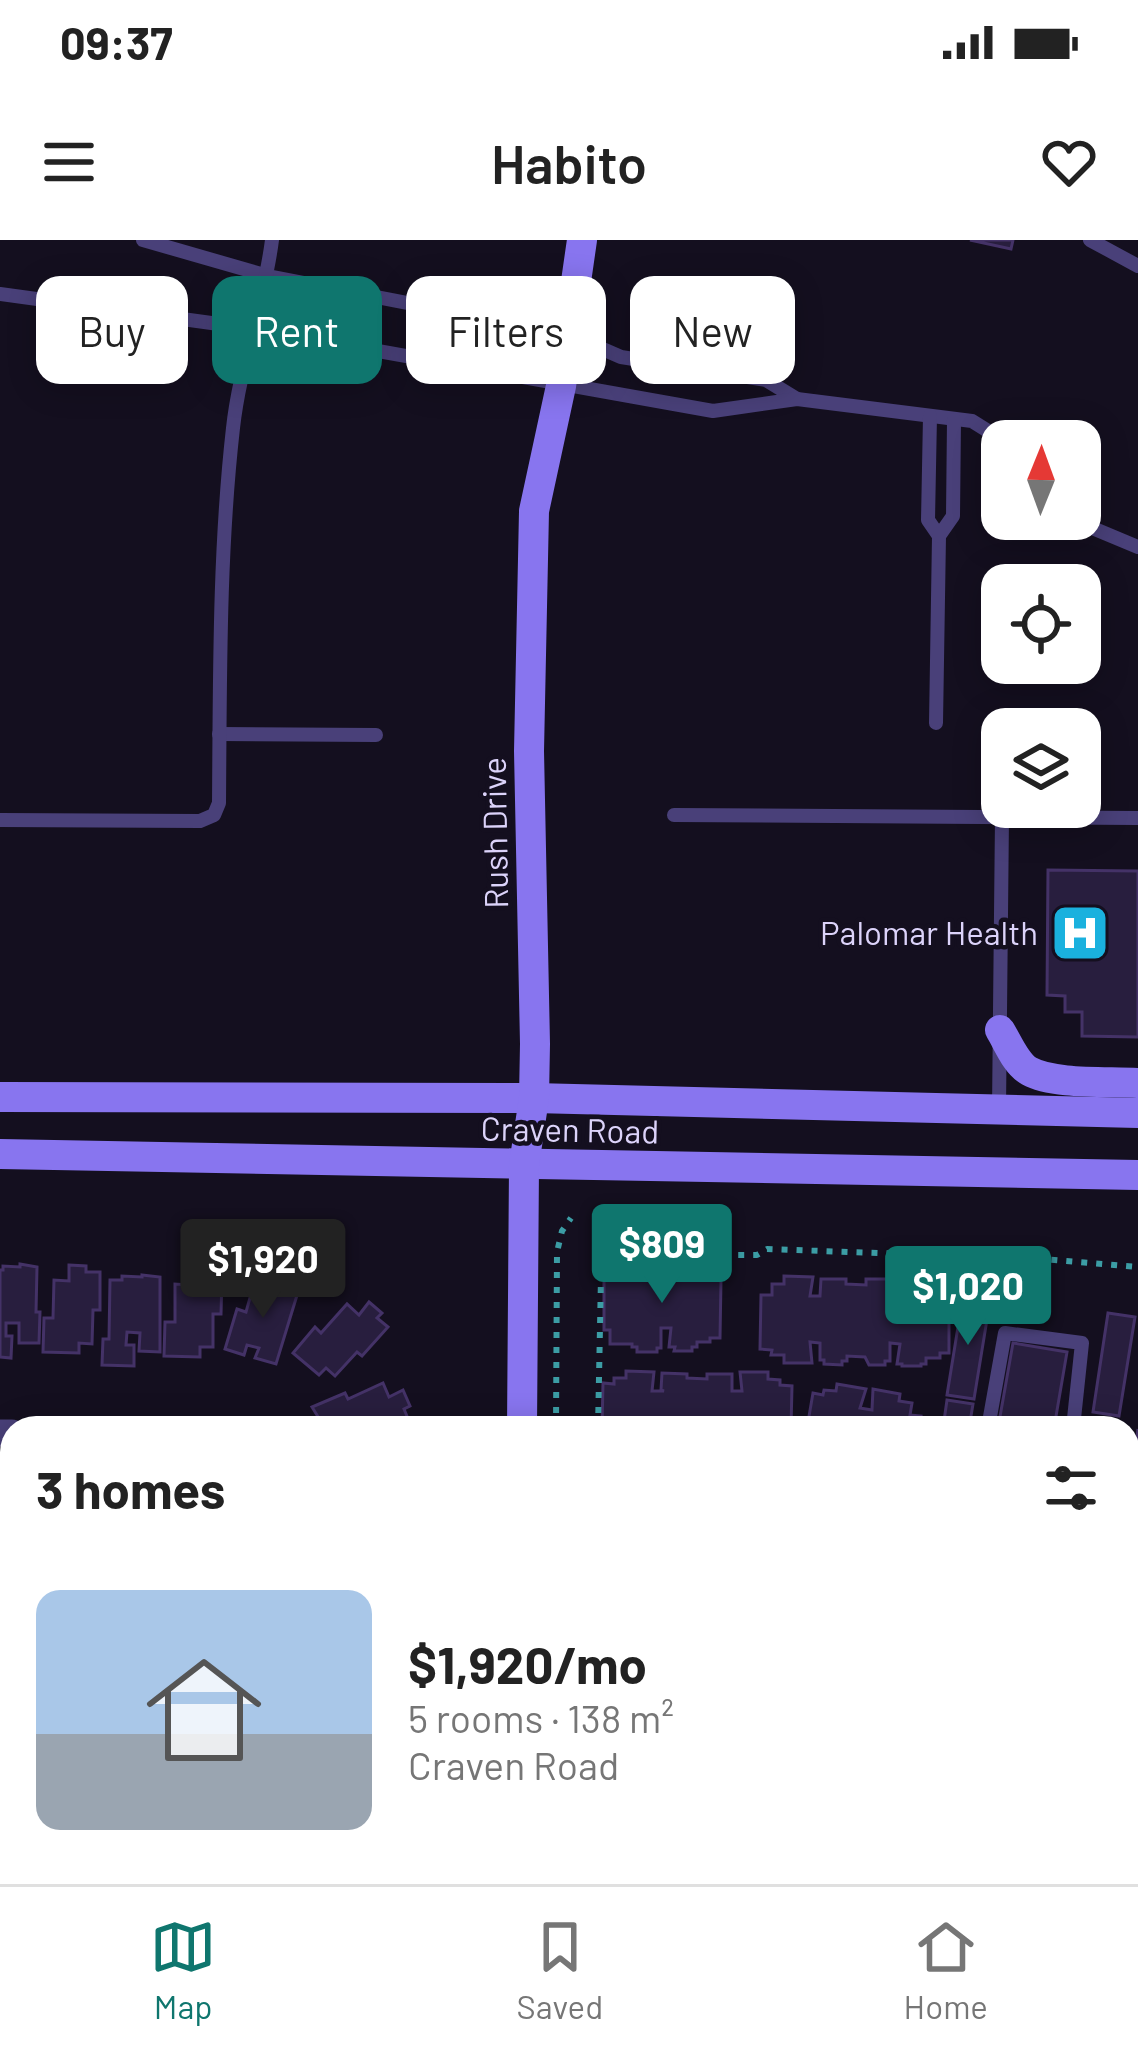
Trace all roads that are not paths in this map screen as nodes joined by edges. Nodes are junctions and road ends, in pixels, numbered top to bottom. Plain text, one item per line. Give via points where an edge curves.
1 (143, 240) edge
2 (272, 240) edge
3 (582, 240) edge
4 (1090, 240) edge
5 (1138, 266) edge
6 (268, 276) joint
7 (577, 276) edge
8 (0, 294) edge
9 (212, 323) edge
10 (606, 350) edge
11 (382, 353) edge
12 (240, 384) edge
13 (561, 386) junction
14 (797, 399) junction
15 (930, 416) junction
16 (954, 420) junction
17 (981, 427) edge
18 (1101, 532) edge
19 (939, 536) junction
20 (1138, 547) edge
21 (936, 723) dead end
22 (220, 734) junction
23 (376, 735) dead end
24 (674, 815) dead end
25 (981, 817) edge
26 (1101, 818) edge
27 (1138, 818) edge
28 (0, 820) edge
29 (1002, 828) edge
30 (1000, 1030) junction
31 (1138, 1083) edge
32 (0, 1096) edge
33 (534, 1099) junction
34 (999, 1108) junction
35 (1138, 1113) edge
36 (0, 1154) edge
37 (524, 1165) junction
38 (1138, 1175) edge
39 (522, 1416) edge
40 (990, 1416) edge
41 (1074, 1416) edge

1 - 6 lane
2 - 6 lane
3 - 7 main road, Rush Drive
4 - 5 lane
8 - 9 lane
10 - 14 lane via 766,380
11 - 13 lane
12 - 22 lane via 222,548
13 - 14 lane via 713,411
13 - 33 main road, Rush Drive via 534,511
14 - 15 lane
15 - 16 lane
15 - 19 lane via 928,520
16 - 17 lane
16 - 19 lane via 953,516
18 - 20 lane
19 - 21 lane
22 - 23 lane
22 - 28 lane via 219,803 200,821
24 - 25 lane
26 - 27 lane
29 - 30 lane
30 - 31 main road via 1029,1071
30 - 34 lane
32 - 33 main road, Craven Road
33 - 34 main road, Craven Road
33 - 37 main road, Rush Drive
34 - 35 main road, Craven Road
36 - 37 main road, Craven Road
37 - 38 main road, Craven Road
37 - 39 main road, Rush Drive
40 - 41 lane via 1005,1333 1082,1343

